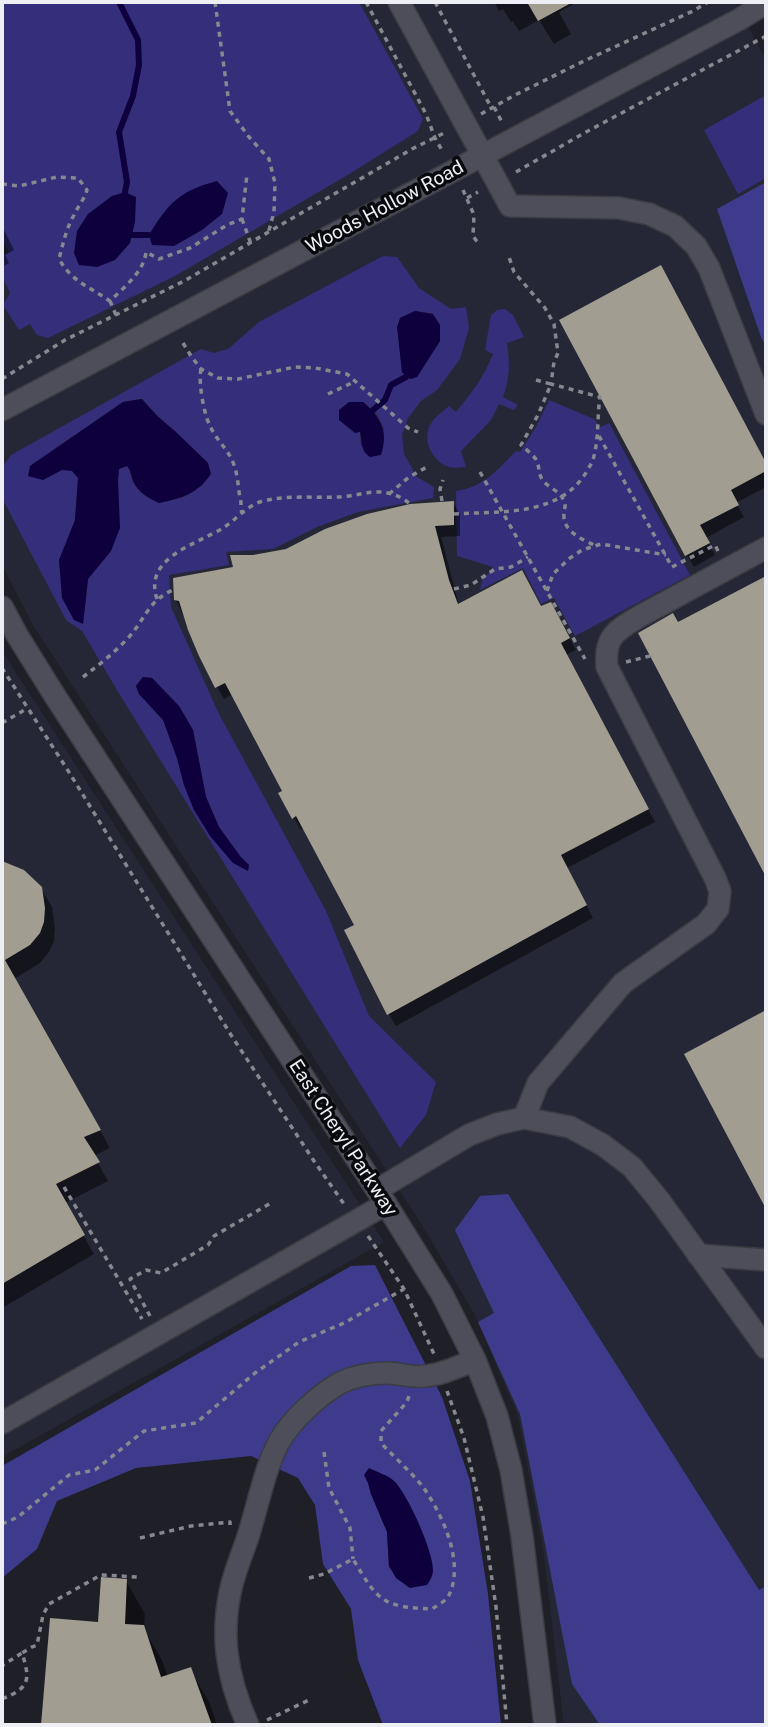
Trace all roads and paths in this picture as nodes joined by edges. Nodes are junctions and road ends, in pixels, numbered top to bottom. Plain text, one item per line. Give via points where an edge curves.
1 (215, 2) edge
2 (366, 2) edge
3 (399, 2) edge
4 (435, 2) edge
5 (708, 2) edge
6 (766, 3) edge
7 (766, 36) edge
8 (494, 107) junction
9 (453, 128) dead end
10 (505, 128) dead end
11 (435, 138) junction
12 (483, 155) junction
13 (446, 159) dead end
14 (247, 174) dead end
15 (497, 182) junction
16 (2, 184) edge
17 (242, 219) junction
18 (268, 234) junction
19 (478, 243) dead end
20 (251, 244) junction
21 (508, 254) dead end
22 (110, 301) junction
23 (116, 315) junction
24 (183, 343) dead end
25 (201, 369) junction
26 (2, 379) edge
27 (536, 380) dead end
28 (356, 381) junction
29 (551, 384) junction
30 (328, 394) dead end
31 (2, 410) edge
32 (766, 414) edge
33 (418, 432) dead end
34 (598, 434) junction
35 (427, 467) dead end
36 (480, 472) dead end
37 (443, 480) dead end
38 (389, 494) junction
39 (562, 498) junction
40 (442, 501) dead end
41 (410, 504) dead end
42 (502, 511) junction
43 (242, 513) junction
44 (454, 514) dead end
45 (577, 536) junction
46 (596, 546) junction
47 (766, 548) edge
48 (582, 550) junction
49 (666, 555) junction
50 (528, 558) junction
51 (727, 569) junction
52 (454, 589) dead end
53 (173, 590) dead end
54 (547, 591) junction
55 (158, 599) junction
56 (2, 607) edge
57 (650, 656) dead end
58 (607, 667) junction
59 (2, 668) edge
60 (83, 677) dead end
61 (28, 708) junction
62 (2, 723) edge
63 (524, 1118) junction
64 (64, 1186) dead end
65 (382, 1197) junction
66 (340, 1199) dead end
67 (271, 1203) dead end
68 (370, 1239) dead end
69 (698, 1255) junction
70 (766, 1260) edge
71 (404, 1289) junction
72 (766, 1348) edge
73 (475, 1360) junction
74 (437, 1362) dead end
75 (417, 1377) junction
76 (444, 1383) dead end
77 (2, 1423) edge
78 (324, 1452) dead end
79 (2, 1524) edge
80 (229, 1529) dead end
81 (140, 1538) dead end
82 (353, 1559) junction
83 (138, 1577) dead end
84 (309, 1577) dead end
85 (22, 1653) junction
86 (2, 1668) edge
87 (2, 1699) edge
88 (309, 1700) dead end
89 (255, 1724) edge
90 (507, 1725) edge
91 (545, 1725) edge

1 - 18 path via 230,111 269,159 275,183
2 - 11 path
3 - 12 street
4 - 8 path
5 - 8 path
6 - 12 street, Woods Hollow Road
7 - 15 path
8 - 10 path
9 - 11 path
11 - 13 path
11 - 18 path
12 - 15 street
12 - 31 street, Woods Hollow Road
14 - 17 path
15 - 19 path via 467,198
15 - 32 street via 510,206 619,208 675,226 696,246 709,268
16 - 22 path via 78,178 87,190 59,259 66,272
17 - 20 path
17 - 22 path via 169,256 159,259 146,252 145,262
18 - 20 path
20 - 23 path
21 - 29 path via 514,272 554,324 558,353
22 - 23 path
23 - 26 path
24 - 25 path
25 - 28 path via 218,379 237,379 315,368 347,374
25 - 43 path via 207,421 233,462
27 - 29 path
28 - 30 path
28 - 33 path
29 - 34 path via 600,397
29 - 39 path via 521,445 536,459 545,483
34 - 39 path via 594,459 581,482
34 - 49 path
35 - 38 path
36 - 42 path
37 - 40 path
38 - 41 path
38 - 43 path via 291,497 260,502
39 - 42 path via 520,511
39 - 45 path via 564,518
42 - 44 path
42 - 50 path
43 - 55 path via 165,560 153,587
45 - 46 path
45 - 48 path
46 - 48 path
46 - 49 path
47 - 51 street
48 - 54 path via 553,574
49 - 51 path via 672,567 715,545
50 - 52 path
50 - 54 path
51 - 58 street via 623,626 608,640
53 - 55 path
54 - 58 path via 592,672
55 - 60 path via 130,636
56 - 65 street, East Cheryl Parkway via 55,696
57 - 58 path
58 - 63 street via 715,878 720,891 718,909 706,924 623,983 538,1083
59 - 61 path
61 - 62 path
61 - 66 path via 231,1035
63 - 65 street via 468,1135
63 - 69 street via 570,1127 632,1167
64 - 67 path via 142,1321 150,1316 130,1279 146,1270 161,1273
65 - 73 street, East Cheryl Parkway via 442,1294
65 - 77 street
68 - 71 path
69 - 70 street
69 - 72 street
71 - 74 path
71 - 79 path via 299,1342 197,1423 144,1431 95,1470 69,1475 18,1517
73 - 75 street
73 - 91 street, East Cheryl Parkway via 511,1470
75 - 82 path via 407,1402 381,1431 381,1444 422,1486 441,1516 454,1576 448,1597 432,1609 383,1601
75 - 89 street via 387,1373 344,1381 289,1427 271,1458 234,1575 228,1609 227,1652 233,1682
76 - 90 path via 464,1438 483,1517
78 - 82 path via 329,1488 350,1528
80 - 81 path via 230,1522
82 - 84 path
83 - 85 path via 101,1575 49,1604 37,1645
85 - 86 path
85 - 87 path via 25,1683 18,1693
88 - 89 path

